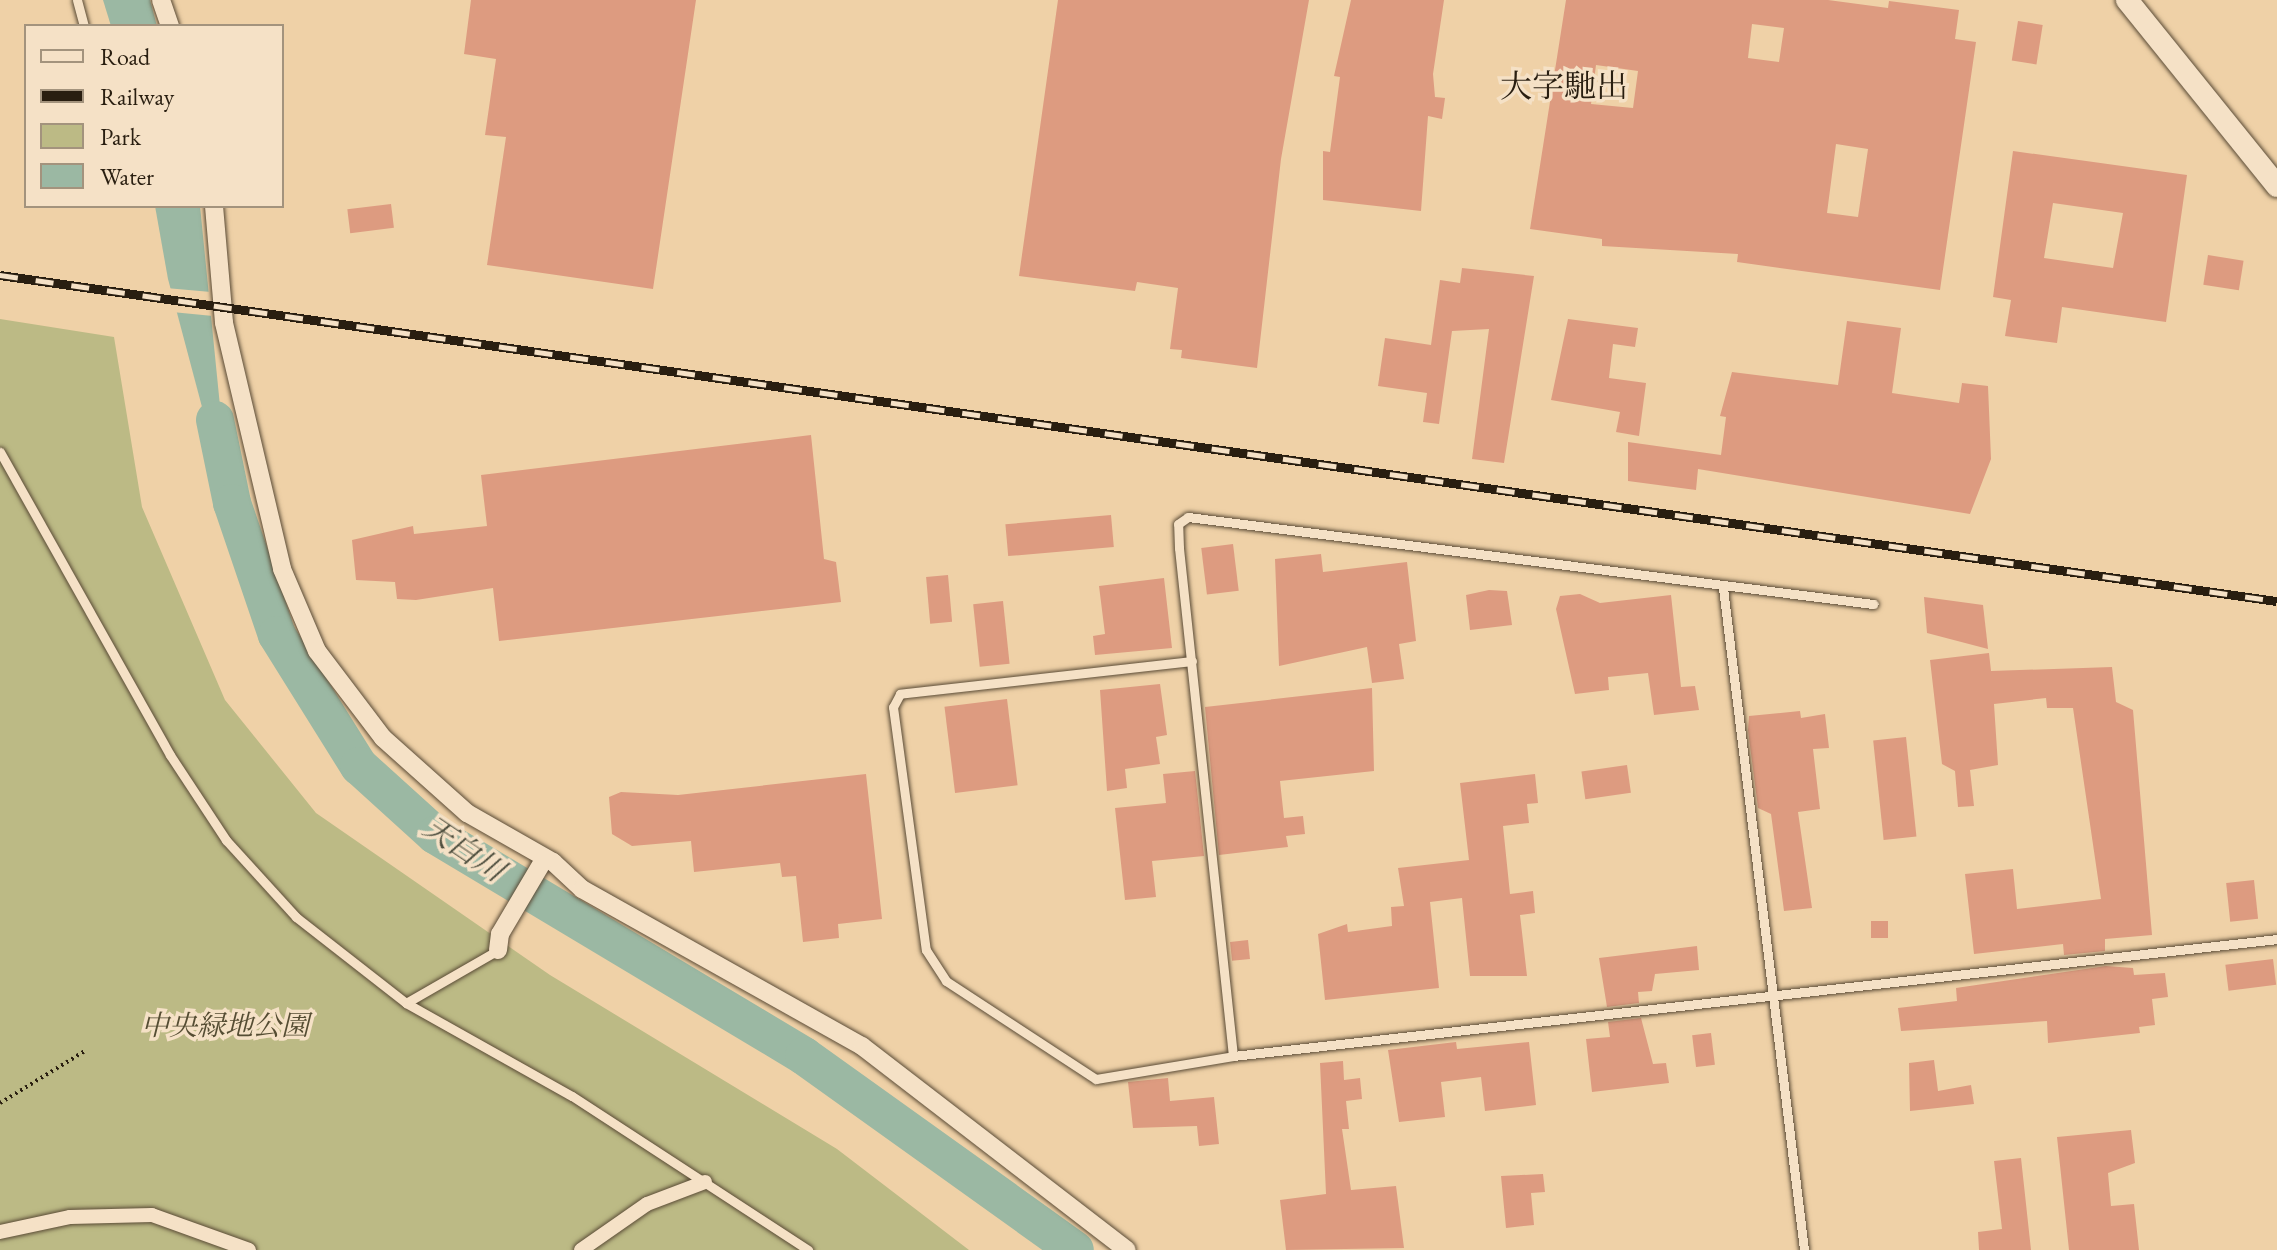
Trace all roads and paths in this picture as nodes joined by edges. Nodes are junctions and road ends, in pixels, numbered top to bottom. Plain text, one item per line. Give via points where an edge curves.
1 (77, 0) edge
2 (161, 0) edge
3 (2127, 0) edge
4 (83, 24) edge
5 (169, 24) edge
6 (2277, 186) edge
7 (214, 208) edge
8 (0, 452) edge
9 (1723, 588) junction
10 (1873, 604) dead end
11 (1192, 661) junction
12 (542, 862) junction
13 (2277, 939) edge
14 (499, 942) joint
15 (1773, 997) junction
16 (406, 1003) junction
17 (85, 1051) dead end
18 (1233, 1056) junction
19 (0, 1103) edge
20 (705, 1182) junction
21 (0, 1232) edge
22 (249, 1250) edge
23 (581, 1250) edge
24 (808, 1250) edge
25 (1127, 1250) edge
26 (1804, 1250) edge

1 - 4 lane
2 - 5 street
3 - 6 street
7 - 12 street via 237,390 271,534 317,651 360,711 415,768 467,813
8 - 16 lane via 170,755 226,840 296,917
9 - 10 lane
9 - 11 lane via 1188,517 1178,524
9 - 15 lane
11 - 18 lane
11 - 18 lane via 900,694 893,707 926,950 946,981 1096,1079
12 - 14 street
12 - 25 street via 622,914 862,1046
13 - 15 lane
14 - 16 lane
15 - 18 lane
15 - 26 lane
16 - 20 lane via 572,1096
17 - 19 path
20 - 23 street via 647,1204
20 - 24 lane
21 - 22 street via 70,1217 152,1215

